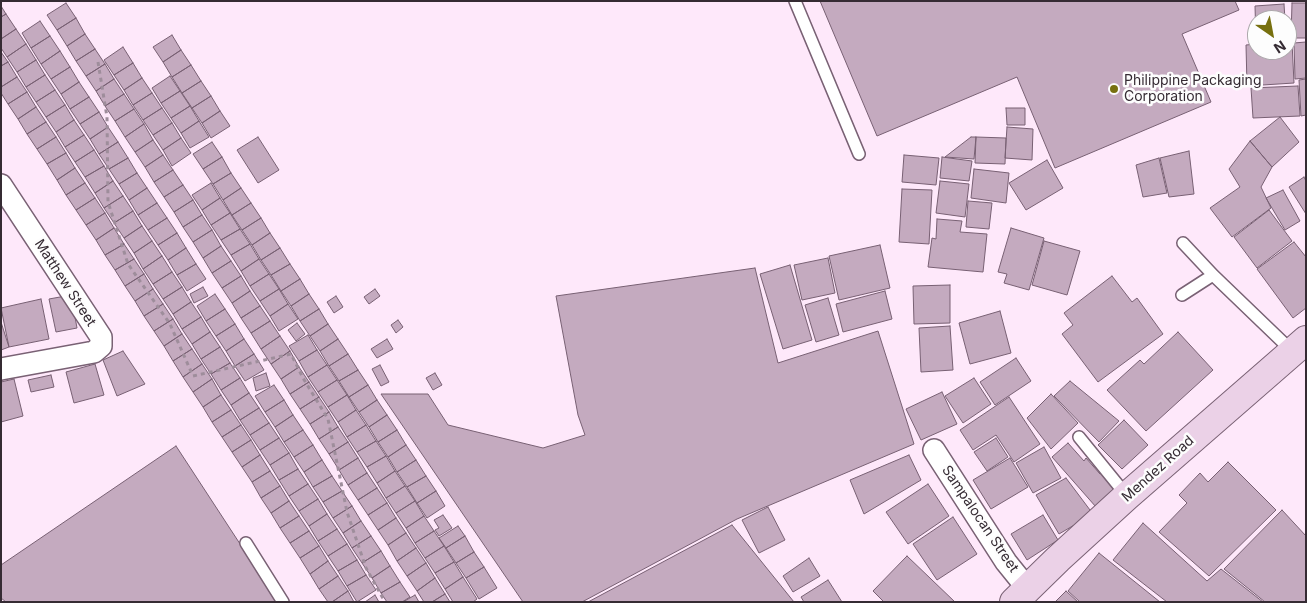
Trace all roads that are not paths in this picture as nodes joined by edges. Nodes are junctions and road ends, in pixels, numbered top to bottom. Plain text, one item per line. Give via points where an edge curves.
1 (795, 1) edge
2 (859, 154) dead end
3 (1, 184) edge
4 (1183, 242) dead end
5 (1213, 275) junction
6 (1182, 295) dead end
7 (1299, 346) edge
8 (1, 369) edge
9 (1079, 437) dead end
10 (934, 450) dead end
11 (1127, 496) junction
12 (246, 543) dead end
13 (1021, 595) edge
14 (283, 602) edge

1 - 2 lane
3 - 8 street, Matthew Street via 101,337 101,346 94,352
4 - 5 lane
5 - 6 lane
5 - 7 lane
7 - 11 street, Mendez Road
9 - 11 lane
10 - 13 street, Sampalocan Street via 1006,562
11 - 13 street, Mendez Road
12 - 14 lane

